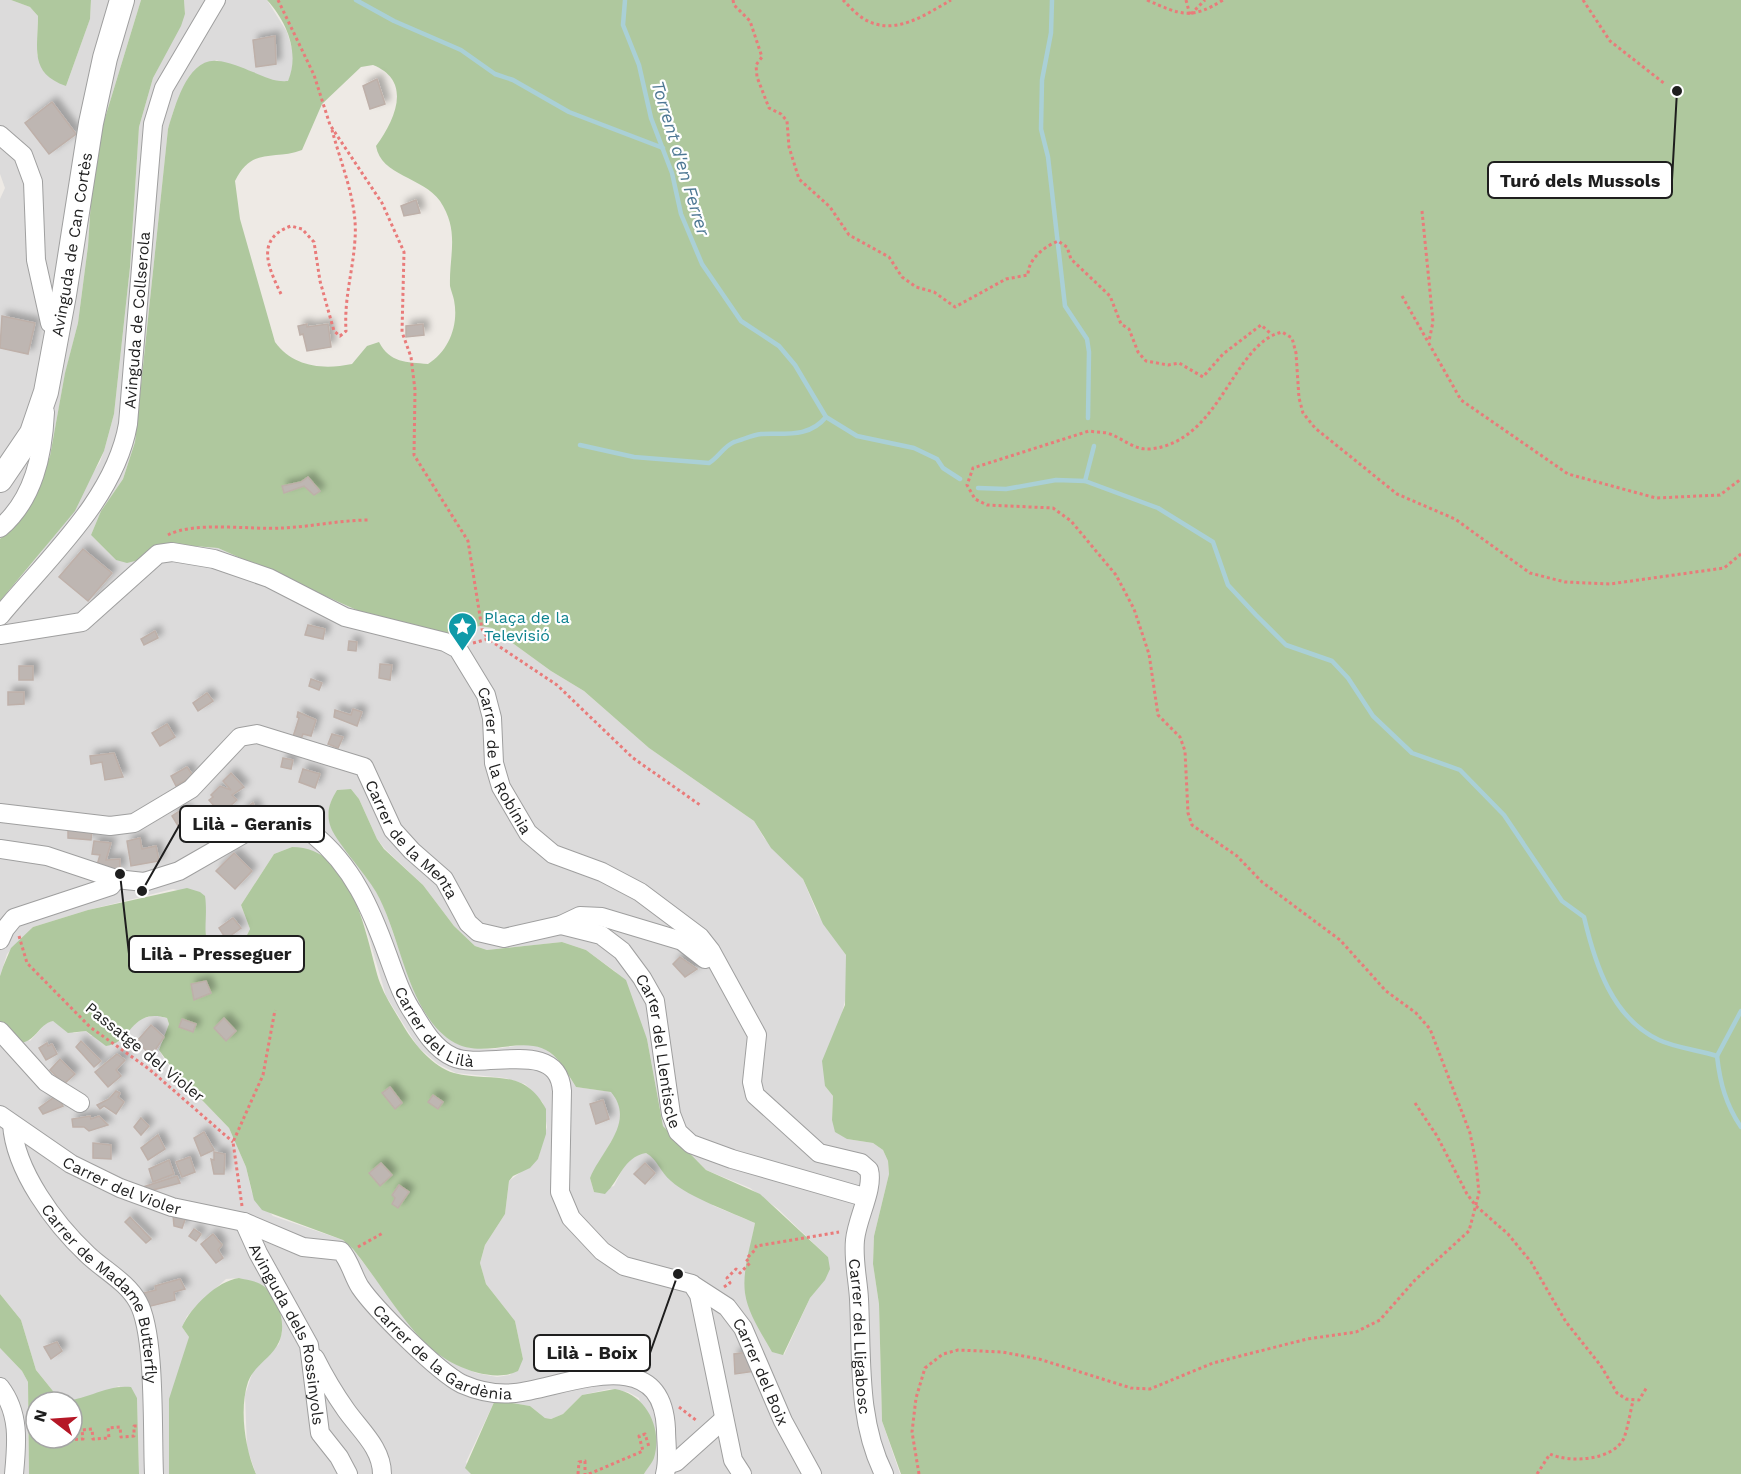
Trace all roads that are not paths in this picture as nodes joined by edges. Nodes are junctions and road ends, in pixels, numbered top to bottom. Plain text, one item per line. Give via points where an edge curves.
1 (122, 0) edge
2 (212, 2) edge
3 (0, 135) edge
4 (41, 278) junction
5 (66, 285) junction
6 (59, 325) junction
7 (46, 392) junction
8 (0, 480) edge
9 (0, 528) edge
10 (0, 616) edge
11 (0, 635) edge
12 (0, 813) edge
13 (0, 849) edge
14 (116, 879) junction
15 (561, 925) junction
16 (0, 940) edge
17 (724, 977) junction
18 (0, 1031) edge
19 (80, 1103) dead end
20 (6, 1119) edge
21 (864, 1197) junction
22 (244, 1222) junction
23 (692, 1284) junction
24 (309, 1345) junction
25 (0, 1387) edge
26 (717, 1425) junction
27 (666, 1470) edge
28 (14, 1474) edge
29 (154, 1474) edge
30 (348, 1474) edge
31 (382, 1474) edge
32 (742, 1474) edge
33 (812, 1474) edge
34 (884, 1474) edge

1 - 5 street, Avinguda de Can Cortès via 91,123
2 - 10 street, Avinguda de Collserola via 164,88 153,124 128,424 120,456 80,520
3 - 4 street via 24,155 33,182
4 - 5 street
4 - 6 street via 50,322
5 - 6 street, Avinguda de Can Cortès
6 - 7 street, Avinguda de Can Cortès
7 - 8 street, Avinguda de Can Cortès via 32,433
7 - 9 street via 36,473 11,518
11 - 17 street, Carrer de la Robínia via 82,622 158,554 172,552 250,570 345,617 445,642 458,650 486,695 492,718 494,763 501,787 528,834 553,854 602,872 640,892 699,937
12 - 15 street, Carrer de la Menta via 110,826 134,823 191,789 240,736 257,734 364,766 393,830 448,883 468,923 478,932 504,938
13 - 14 street, Carrer del Lilà via 47,856
14 - 16 street via 111,886 14,918
14 - 23 street, Carrer del Lilà via 135,883 161,879 268,818 289,818 304,827 341,861 359,887 412,1011 436,1046 453,1057 473,1062 533,1059 558,1076 562,1091 560,1192 571,1218 602,1251 624,1266
15 - 17 street, Carrer de la Menta via 580,915 602,917 675,938 696,950
15 - 21 street, Carrer del Llentiscle via 601,935 622,951 642,978 655,1001 671,1114 678,1132 691,1144
17 - 21 street, Carrer de la Robínia via 758,1039 752,1082 755,1095 819,1153 866,1166 871,1180
18 - 19 street via 46,1082
20 - 22 street, Carrer del Violer via 71,1164 120,1188 172,1208
20 - 29 street, Carrer de Madame Butterfly via 39,1196 55,1220 88,1256 131,1292 142,1310 150,1373
21 - 34 street, Carrer del Lligabosc via 856,1232 860,1353 866,1420 874,1454
22 - 24 street, Avinguda dels Rossinyols
22 - 27 street, Carrer de la Gardènia via 286,1242 337,1249 344,1254 372,1303 438,1367 461,1383 487,1392 515,1393 573,1379 619,1374 646,1385 665,1408
23 - 26 street via 703,1307
23 - 33 street, Carrer del Boix via 722,1303 743,1328 783,1421
24 - 30 street, Avinguda dels Rossinyols via 320,1433
24 - 31 street via 327,1381 372,1443
25 - 28 street via 16,1425
26 - 27 street
26 - 32 street

